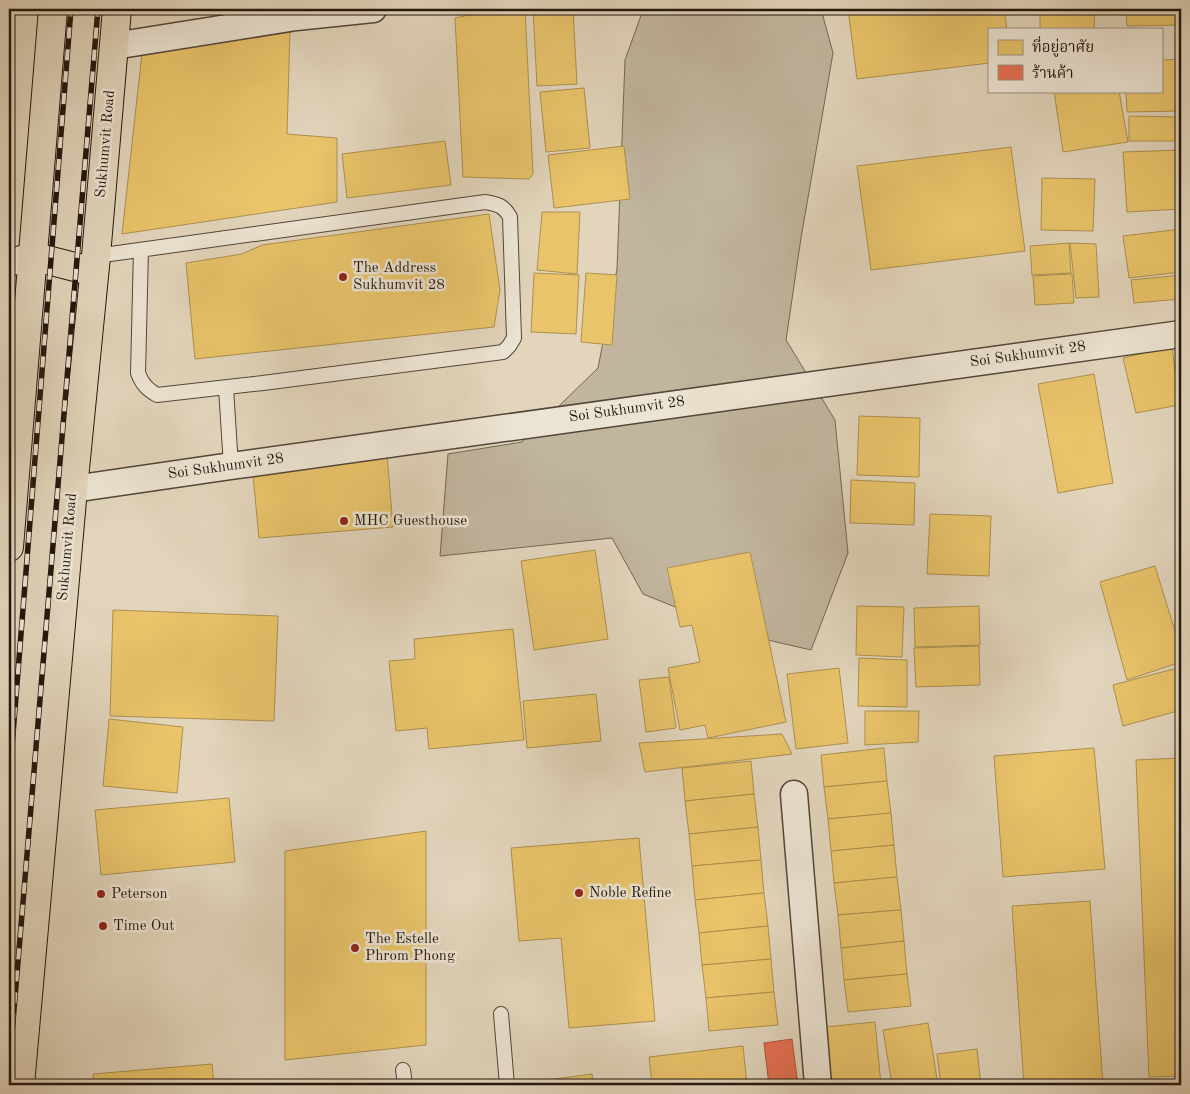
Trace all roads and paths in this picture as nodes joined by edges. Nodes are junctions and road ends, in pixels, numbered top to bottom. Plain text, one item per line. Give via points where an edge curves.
1 (53, 9) edge
2 (117, 9) edge
3 (373, 9) edge
4 (297, 13) edge
5 (114, 46) junction
6 (141, 250) junction
7 (21, 259) edge
8 (95, 264) junction
9 (1181, 334) edge
10 (226, 388) junction
11 (230, 466) junction
12 (73, 489) junction
13 (9, 547) edge
14 (794, 794) dead end
15 (501, 1014) dead end
16 (404, 1070) dead end
17 (20, 1085) edge
18 (405, 1085) edge
19 (507, 1085) edge
20 (818, 1085) edge

1 - 7 main road
2 - 5 main road, Sukhumvit Road
3 - 4 street
4 - 5 street
5 - 8 main road, Sukhumvit Road
6 - 8 lane
6 - 10 lane via 138,373 142,382 157,395
6 - 10 lane via 485,202 504,207 510,217 514,338 502,352
7 - 8 main road
7 - 13 main road
8 - 12 main road, Sukhumvit Road
9 - 11 street, Soi Sukhumvit 28
10 - 11 lane
11 - 12 street, Soi Sukhumvit 28
12 - 17 main road, Sukhumvit Road
14 - 20 street
15 - 19 lane
16 - 18 lane

